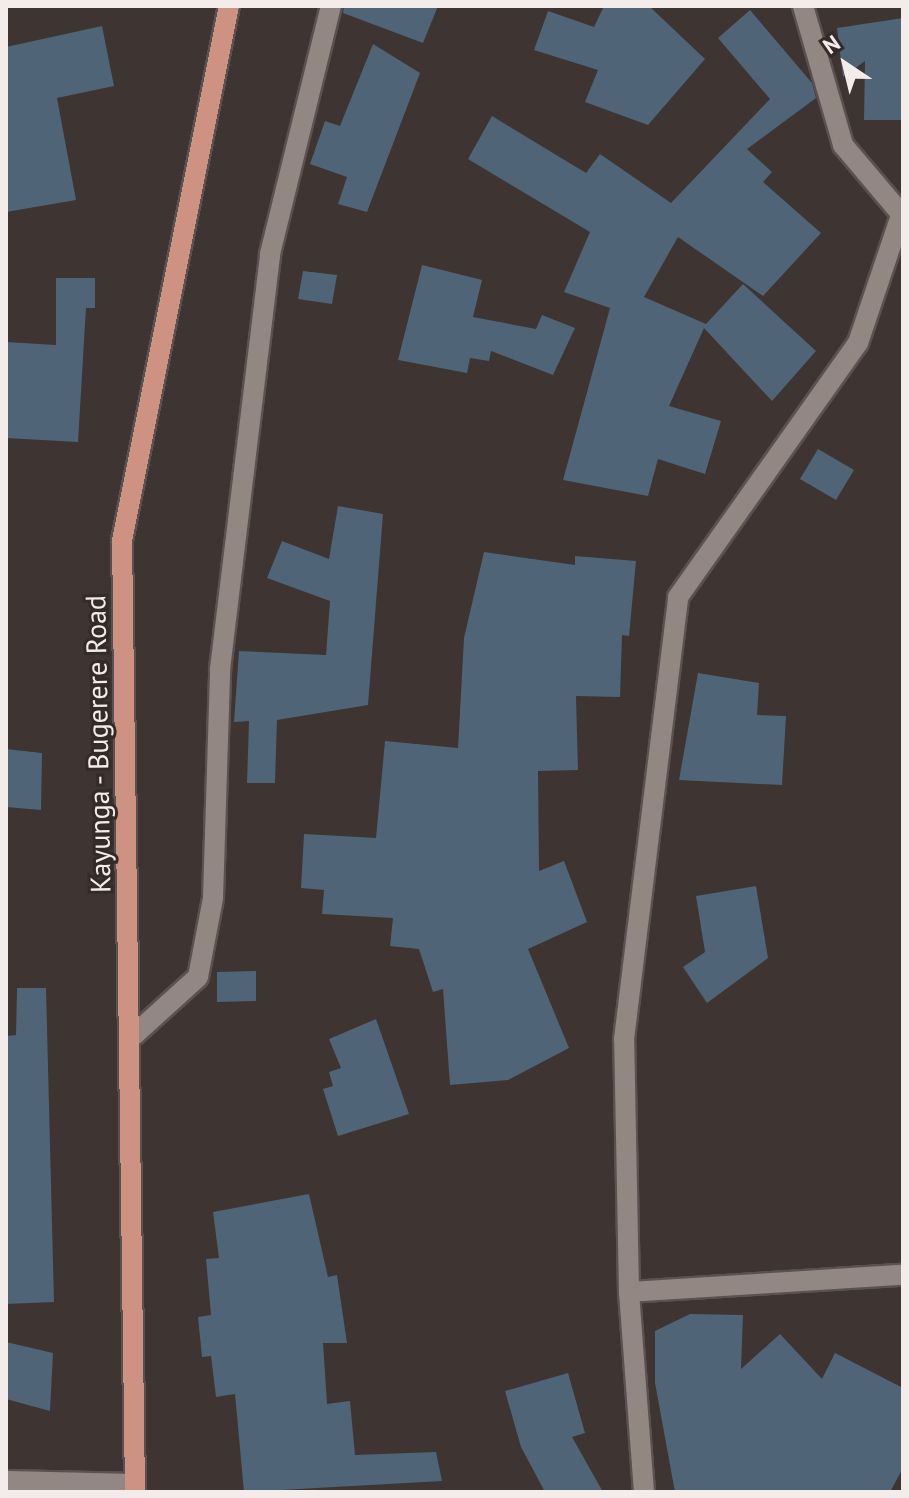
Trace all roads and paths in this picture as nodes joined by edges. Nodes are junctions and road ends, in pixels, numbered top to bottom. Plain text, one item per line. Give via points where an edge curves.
1 (229, 6) edge
2 (331, 6) edge
3 (803, 6) edge
4 (902, 215) edge
5 (134, 1035) junction
6 (903, 1275) edge
7 (629, 1292) junction
8 (6, 1481) edge
9 (135, 1488) edge
10 (644, 1492) edge

1 - 5 main road, Kayunga - Bugerere Road via 122,541
2 - 5 street via 270,254 220,669 213,898 198,977
3 - 4 street via 843,145
4 - 7 street via 858,343 678,597 624,1039
5 - 9 main road, Kayunga - Bugerere Road
6 - 7 street
7 - 10 street
8 - 9 street

